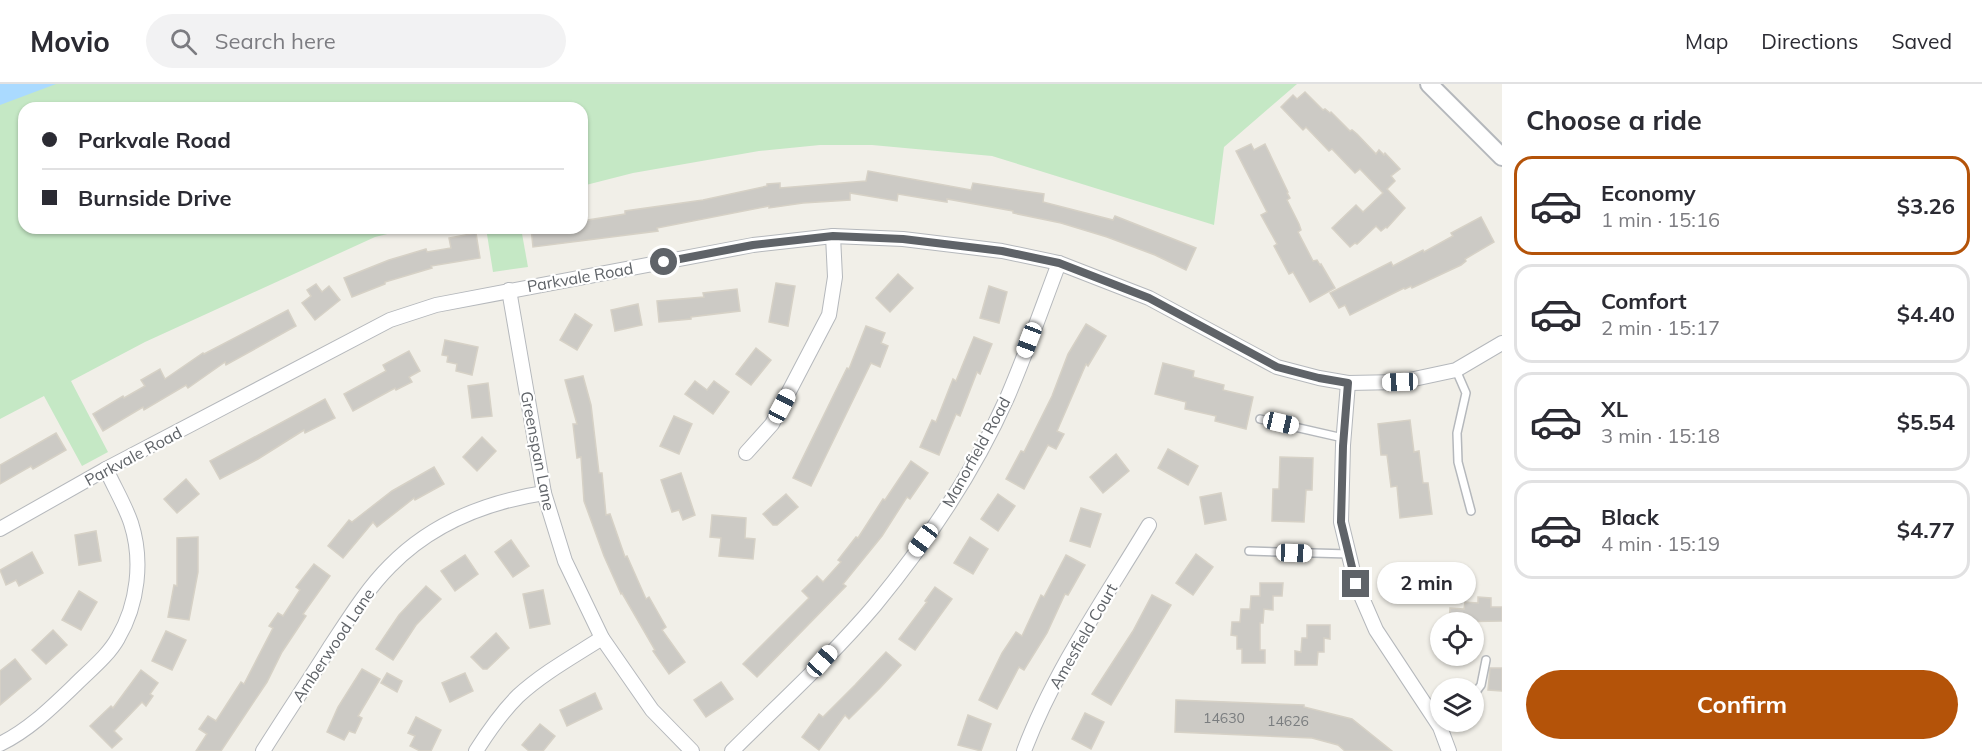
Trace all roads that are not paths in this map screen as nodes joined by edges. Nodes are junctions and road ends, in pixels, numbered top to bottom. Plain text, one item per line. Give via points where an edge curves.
1 (1429, 84) edge
2 (1502, 157) edge
3 (833, 236) junction
4 (1059, 263) junction
5 (509, 290) junction
6 (1502, 343) edge
7 (1456, 370) junction
8 (1348, 383) junction
9 (1260, 419) dead end
10 (1344, 438) junction
11 (746, 453) dead end
12 (106, 469) junction
13 (544, 493) junction
14 (1471, 511) dead end
15 (1149, 525) dead end
16 (0, 529) edge
17 (1249, 551) dead end
18 (1349, 554) junction
19 (602, 638) junction
20 (1486, 660) dead end
21 (1482, 678) edge
22 (1430, 707) edge
23 (1443, 732) edge
24 (0, 744) edge
25 (263, 751) edge
26 (476, 751) edge
27 (692, 751) edge
28 (732, 751) edge
29 (1024, 751) edge
30 (1449, 751) edge

1 - 2 street
3 - 4 street, Parkvale Road via 903,239 1002,251
3 - 5 street, Parkvale Road via 753,245
3 - 11 street via 836,277 829,315 772,424
4 - 8 street, Parkvale Road via 1149,298 1277,367
4 - 28 street, Manorfield Road via 1007,399 935,524 874,605
5 - 12 street, Parkvale Road via 435,305 390,320
5 - 13 street, Greenspan Lane
6 - 7 street, Parkvale Road
7 - 8 street, Parkvale Road via 1400,382
7 - 14 lane via 1466,393 1457,433 1458,462
8 - 10 street
9 - 10 lane
10 - 18 street via 1341,522
12 - 16 street, Parkvale Road
12 - 24 street via 131,522 135,540 138,564 129,616 118,639 50,710
13 - 19 street, Greenspan Lane via 565,561
13 - 25 street, Amberwood Lane via 509,499 459,517 423,538 389,567 355,609
15 - 29 street, Amesfield Court via 1038,714
17 - 18 lane
18 - 22 street via 1356,584 1376,630
19 - 26 street via 518,697
19 - 27 street, Greenspan Lane via 652,710
20 - 21 lane
23 - 30 street

